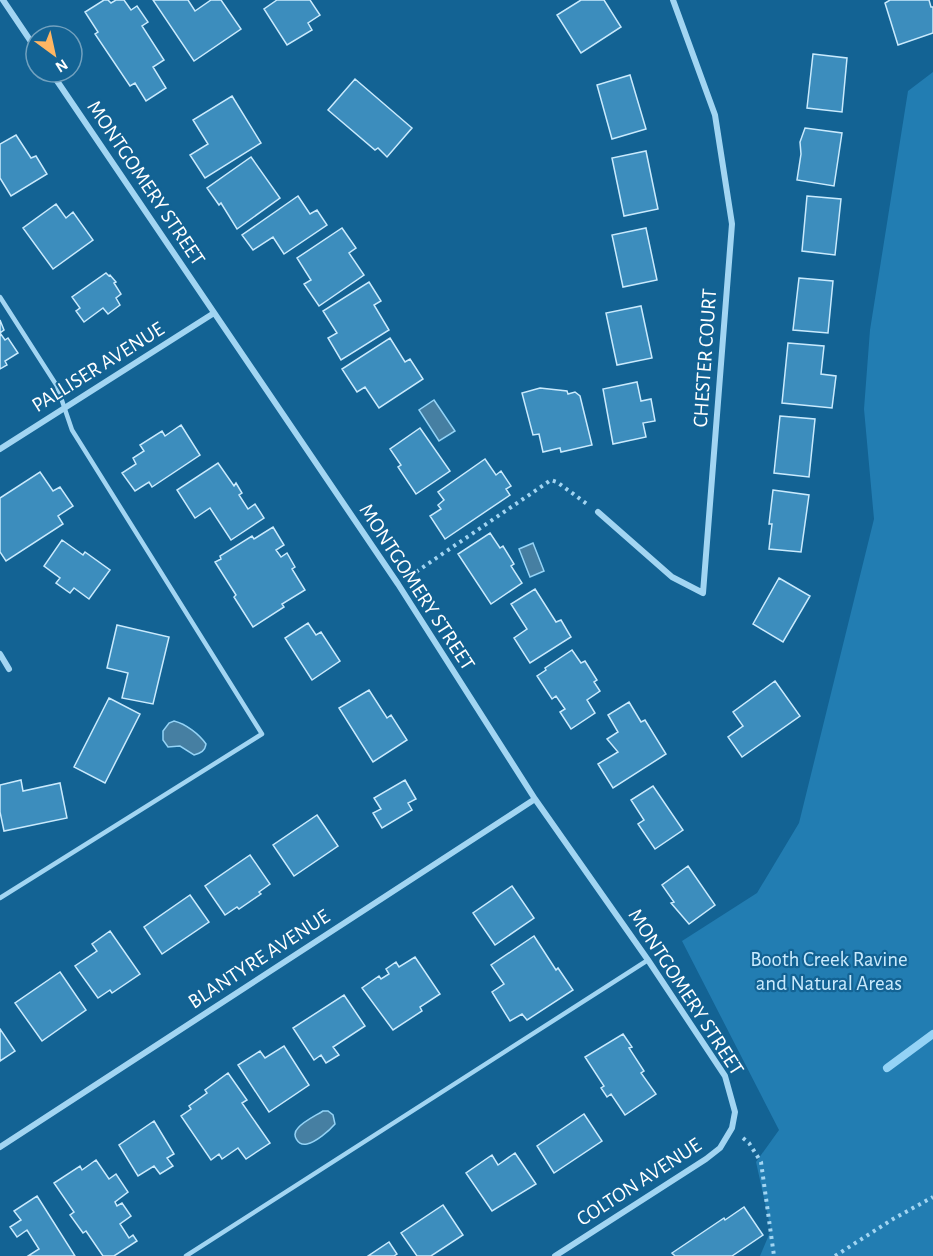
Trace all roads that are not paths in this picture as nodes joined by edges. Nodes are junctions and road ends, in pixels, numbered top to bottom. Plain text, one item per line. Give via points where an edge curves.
1 (3, 0) edge
2 (672, 0) edge
3 (24, 32) edge
4 (59, 84) edge
5 (0, 297) edge
6 (214, 313) junction
7 (65, 408) junction
8 (0, 449) edge
9 (598, 512) road end
10 (0, 654) edge
11 (9, 669) dead end
12 (535, 799) junction
13 (0, 898) edge
14 (648, 960) junction
15 (732, 1128) joint
16 (0, 1147) edge
17 (186, 1256) edge
18 (555, 1256) edge

1 - 3 street
2 - 9 street, CHESTER COURT via 715,115 732,224 703,594 672,577
4 - 6 street, MONTGOMERY STREET
5 - 7 lane via 57,386
6 - 7 street, PALLISER AVENUE
6 - 12 street, MONTGOMERY STREET via 398,584
7 - 8 street, PALLISER AVENUE
7 - 13 lane via 72,430 262,734
10 - 11 street
12 - 14 street, MONTGOMERY STREET
12 - 16 street, BLANTYRE AVENUE
14 - 15 street, MONTGOMERY STREET via 724,1076 735,1112
14 - 17 lane
15 - 18 street, COLTON AVENUE via 720,1148 706,1159

